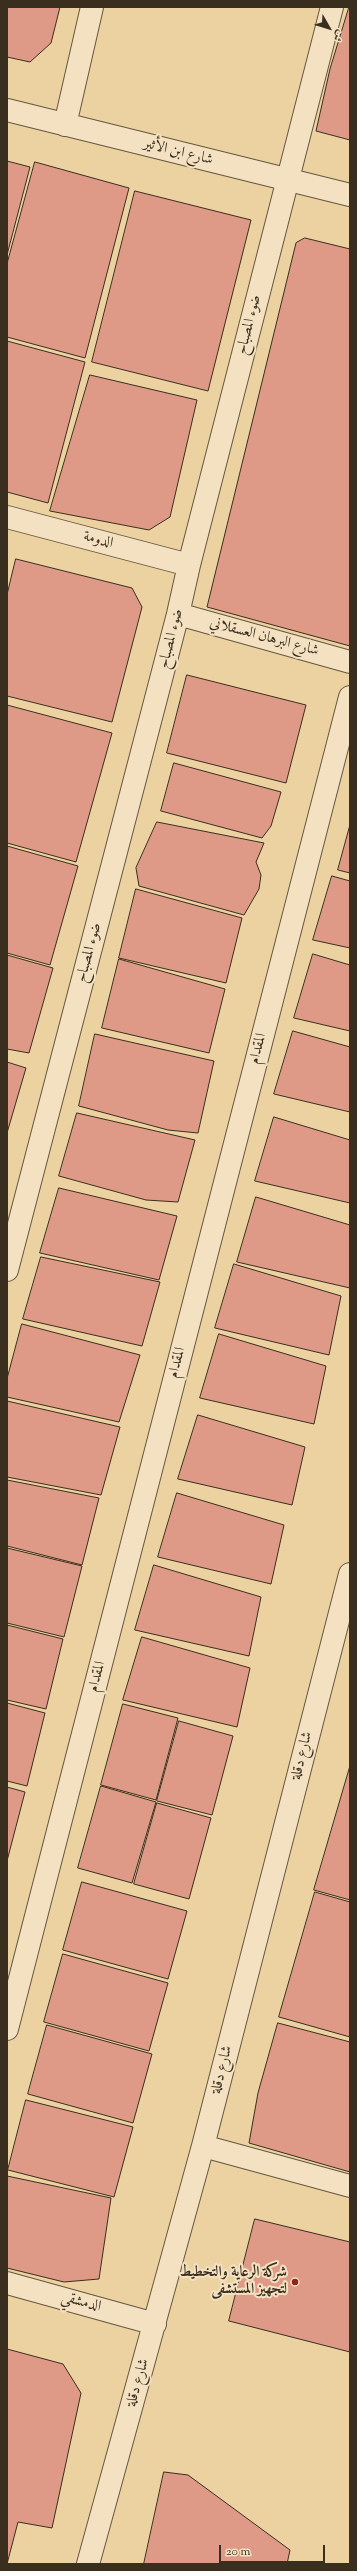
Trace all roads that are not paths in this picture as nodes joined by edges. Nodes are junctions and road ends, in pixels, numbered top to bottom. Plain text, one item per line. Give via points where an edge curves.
1 (92, 7) edge
2 (332, 7) edge
3 (7, 110) edge
4 (65, 125) junction
5 (288, 179) junction
6 (350, 195) edge
7 (7, 517) edge
8 (189, 565) junction
9 (178, 614) junction
10 (350, 662) edge
11 (350, 697) edge
12 (7, 1270) edge
13 (350, 1574) edge
14 (7, 2029) edge
15 (203, 2146) junction
16 (350, 2186) edge
17 (7, 2283) edge
18 (155, 2324) junction
19 (88, 2564) edge

1 - 4 street
2 - 5 street, ضوء المصباح
3 - 4 street, شارع ابن الأثير
4 - 5 street, شارع ابن الأثير
5 - 6 street, شارع ابن الأثير
5 - 8 street, ضوء المصباح
7 - 8 street, الدومة
8 - 9 street, ضوء المصباح
9 - 10 street, شارع البرهان العسقلاني
9 - 12 street, ضوء المصباح
11 - 14 street, المقدام
13 - 15 street, شارع دقلة
15 - 16 street
15 - 18 street, شارع دقلة
17 - 18 street, الدمشقي
18 - 19 street, شارع دقلة

